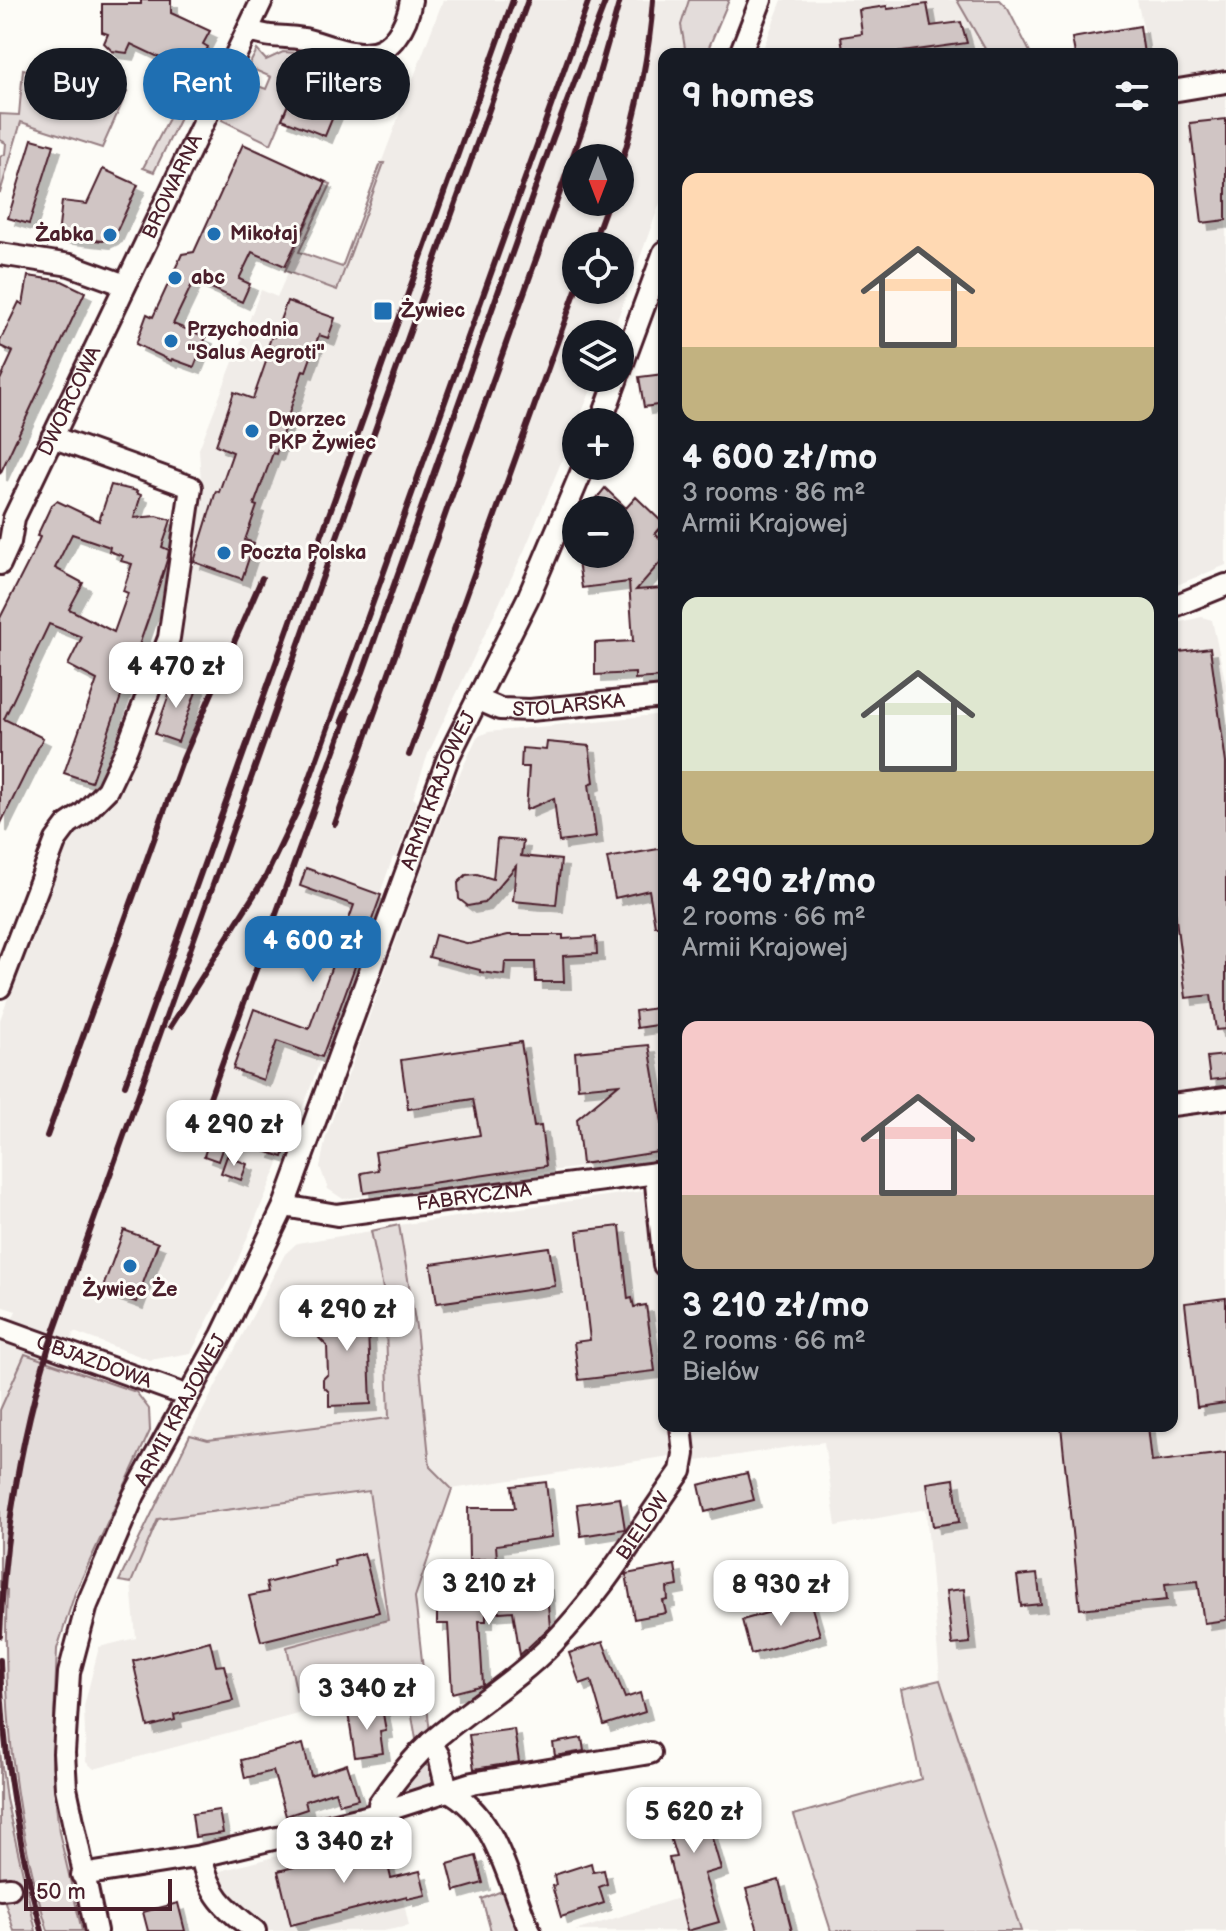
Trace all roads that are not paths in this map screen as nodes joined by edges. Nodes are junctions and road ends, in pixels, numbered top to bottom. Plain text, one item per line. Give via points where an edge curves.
1 (262, 0) edge
2 (411, 0) edge
3 (761, 0) edge
4 (248, 30) junction
5 (742, 48) edge
6 (1226, 82) edge
7 (1178, 90) edge
8 (0, 254) edge
9 (658, 268) edge
10 (125, 285) junction
11 (634, 333) edge
12 (52, 437) junction
13 (578, 480) edge
14 (7, 526) edge
15 (0, 564) edge
16 (1226, 585) edge
17 (1178, 605) edge
18 (658, 698) edge
19 (477, 699) junction
20 (0, 987) edge
21 (1226, 1098) edge
22 (1178, 1104) edge
23 (658, 1173) edge
24 (284, 1206) junction
25 (0, 1328) edge
26 (188, 1396) junction
27 (682, 1432) edge
28 (431, 1742) junction
29 (650, 1753) dead end
30 (447, 1790) junction
31 (379, 1812) junction
32 (201, 1856) junction
33 (82, 1875) junction
34 (96, 1931) edge
35 (255, 1931) edge
36 (530, 1931) edge

1 - 4 street, BROWARNA
2 - 4 street via 393,42 370,54
3 - 5 street
4 - 10 street, BROWARNA
6 - 7 street
8 - 10 street via 70,265
9 - 11 street
10 - 12 street, DWORCOWA
12 - 14 street, DWORCOWA
12 - 20 street via 191,487 169,638 107,790 56,840
13 - 19 street, ARMII KRAJOWEJ
14 - 15 street, DWORCOWA via 10,542
16 - 17 street
18 - 19 street, STOLARSKA via 530,710 500,709
19 - 24 street, ARMII KRAJOWEJ via 431,800
21 - 22 street
23 - 24 street, FABRYCZNA via 337,1215
24 - 26 street, ARMII KRAJOWEJ
25 - 26 street, OBJAZDOWA
26 - 33 street, ARMII KRAJOWEJ via 134,1495 77,1637 64,1753
27 - 28 street, BIELÓW via 681,1471 585,1605 524,1670
28 - 30 street
28 - 31 street, BIELÓW via 390,1788
29 - 30 street
30 - 31 street
30 - 36 street via 464,1799 488,1826
31 - 32 street
32 - 33 street
32 - 35 street via 208,1886
33 - 34 street, ARMII KRAJOWEJ

